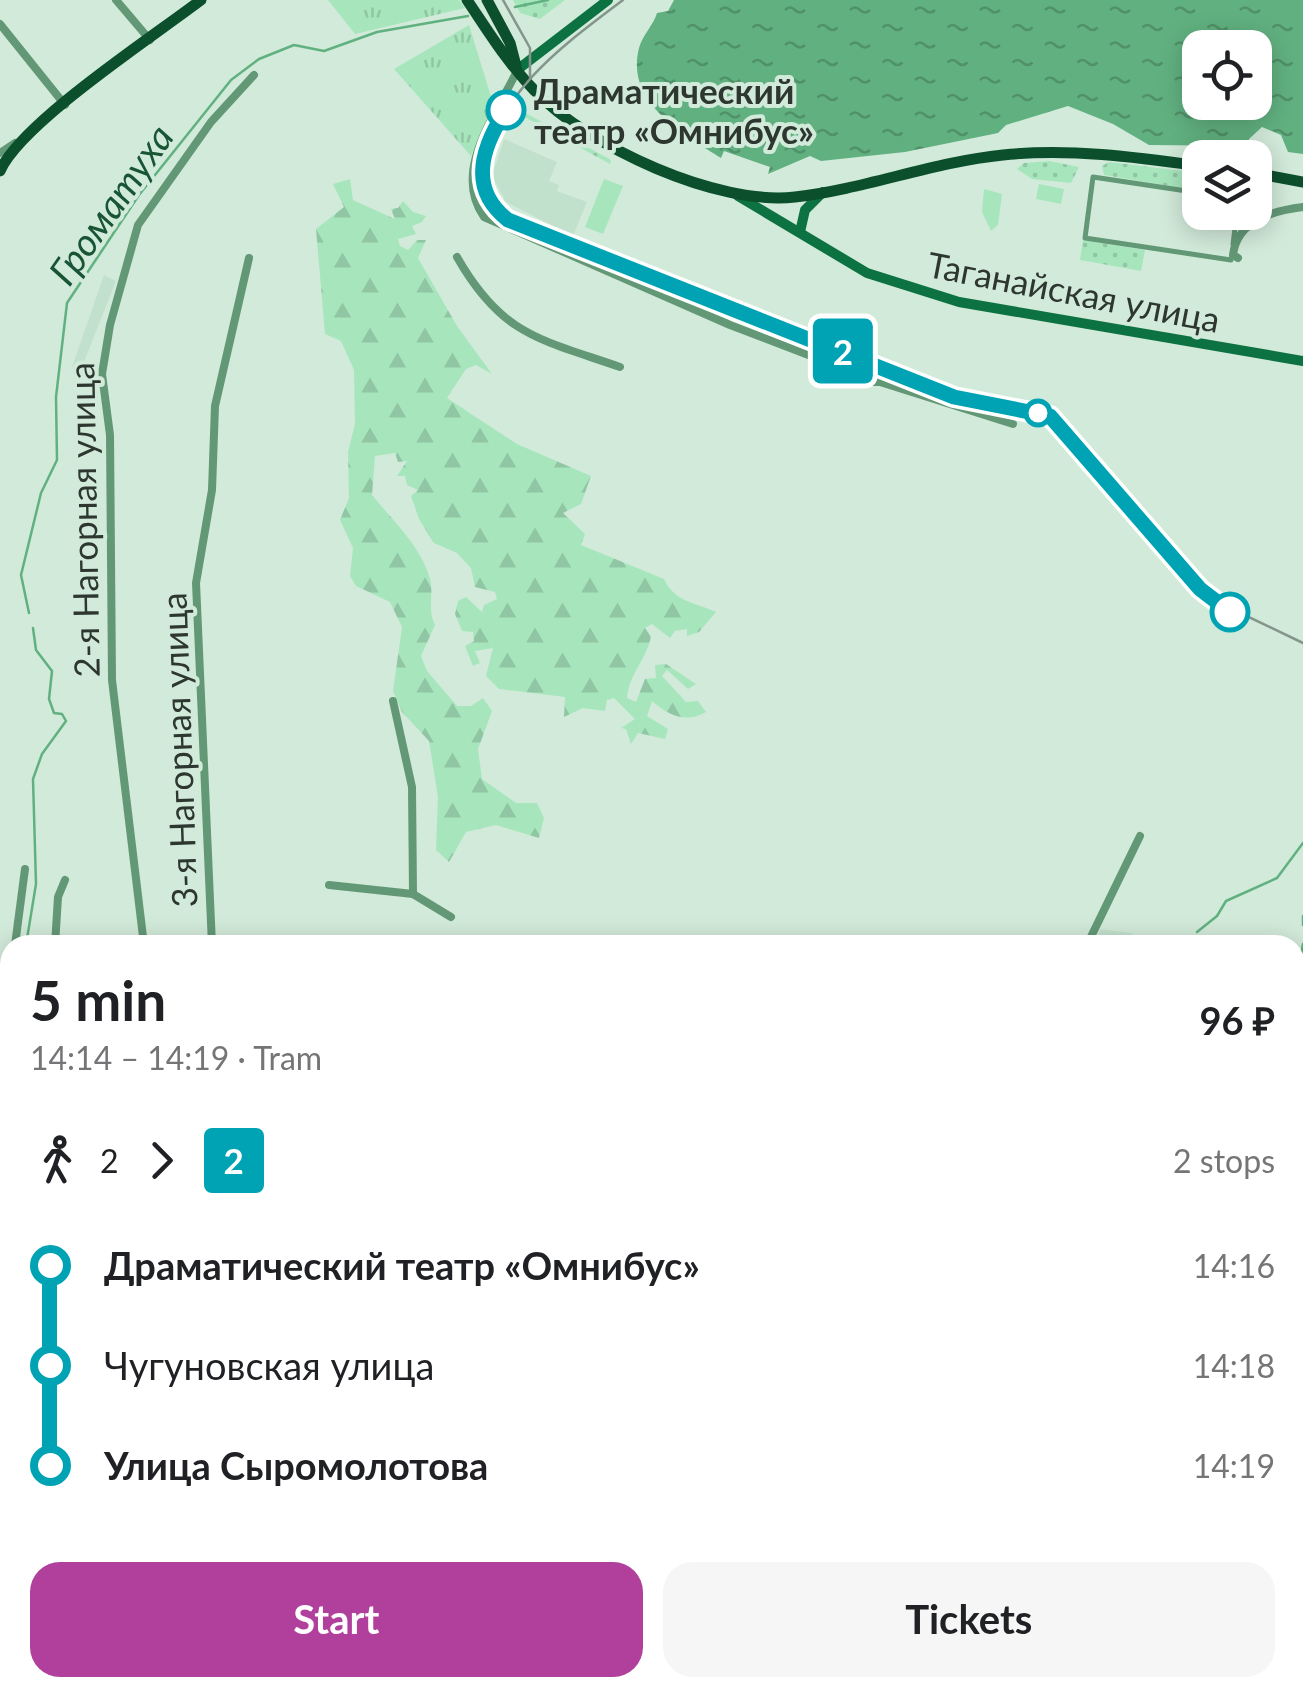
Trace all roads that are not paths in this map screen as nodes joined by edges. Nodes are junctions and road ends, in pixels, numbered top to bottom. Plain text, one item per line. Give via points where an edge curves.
1 (116, 0) edge
2 (201, 0) edge
3 (467, 0) edge
4 (487, 0) edge
5 (608, 0) edge
6 (0, 24) edge
7 (150, 40) junction
8 (518, 70) junction
9 (254, 76) dead end
10 (65, 104) junction
11 (23, 138) junction
12 (0, 153) edge
13 (1182, 164) edge
14 (0, 171) edge
15 (1272, 177) edge
16 (1303, 182) edge
17 (825, 190) junction
18 (1182, 190) edge
19 (738, 196) junction
20 (1303, 208) edge
21 (1235, 230) edge
22 (800, 232) junction
23 (457, 257) dead end
24 (249, 258) dead end
25 (1238, 258) dead end
26 (1303, 361) edge
27 (620, 367) dead end
28 (1012, 424) dead end
29 (393, 701) dead end
30 (1140, 836) dead end
31 (26, 869) dead end
32 (65, 880) dead end
33 (329, 886) dead end
34 (413, 894) junction
35 (452, 916) dead end
36 (16, 935) edge
37 (56, 935) edge
38 (143, 935) edge
39 (212, 935) edge
40 (1092, 935) edge

1 - 7 street
2 - 7 main road
3 - 8 main road
4 - 8 main road
5 - 8 main road
6 - 10 street
7 - 10 main road
8 - 19 main road via 536,93 603,141
8 - 28 street via 470,173 472,196 484,217 730,325
9 - 38 street, 2-я Нагорная улица via 211,122 138,225 102,374 110,435 112,680
10 - 11 main road
11 - 12 street
11 - 14 main road
13 - 17 main road via 1005,155
15 - 16 main road
17 - 19 main road via 798,197
17 - 22 main road via 805,210
18 - 21 street via 1092,178 1085,238 1231,260
19 - 22 main road, Таганайская улица
20 - 25 street via 1243,227 1235,236
22 - 26 main road, Таганайская улица via 867,273 982,308
23 - 27 street via 506,323
24 - 39 street, 3-я Нагорная улица via 216,406 212,490 196,583
29 - 34 street via 412,787
30 - 40 street
31 - 36 street
32 - 37 street
33 - 34 street
34 - 35 street

